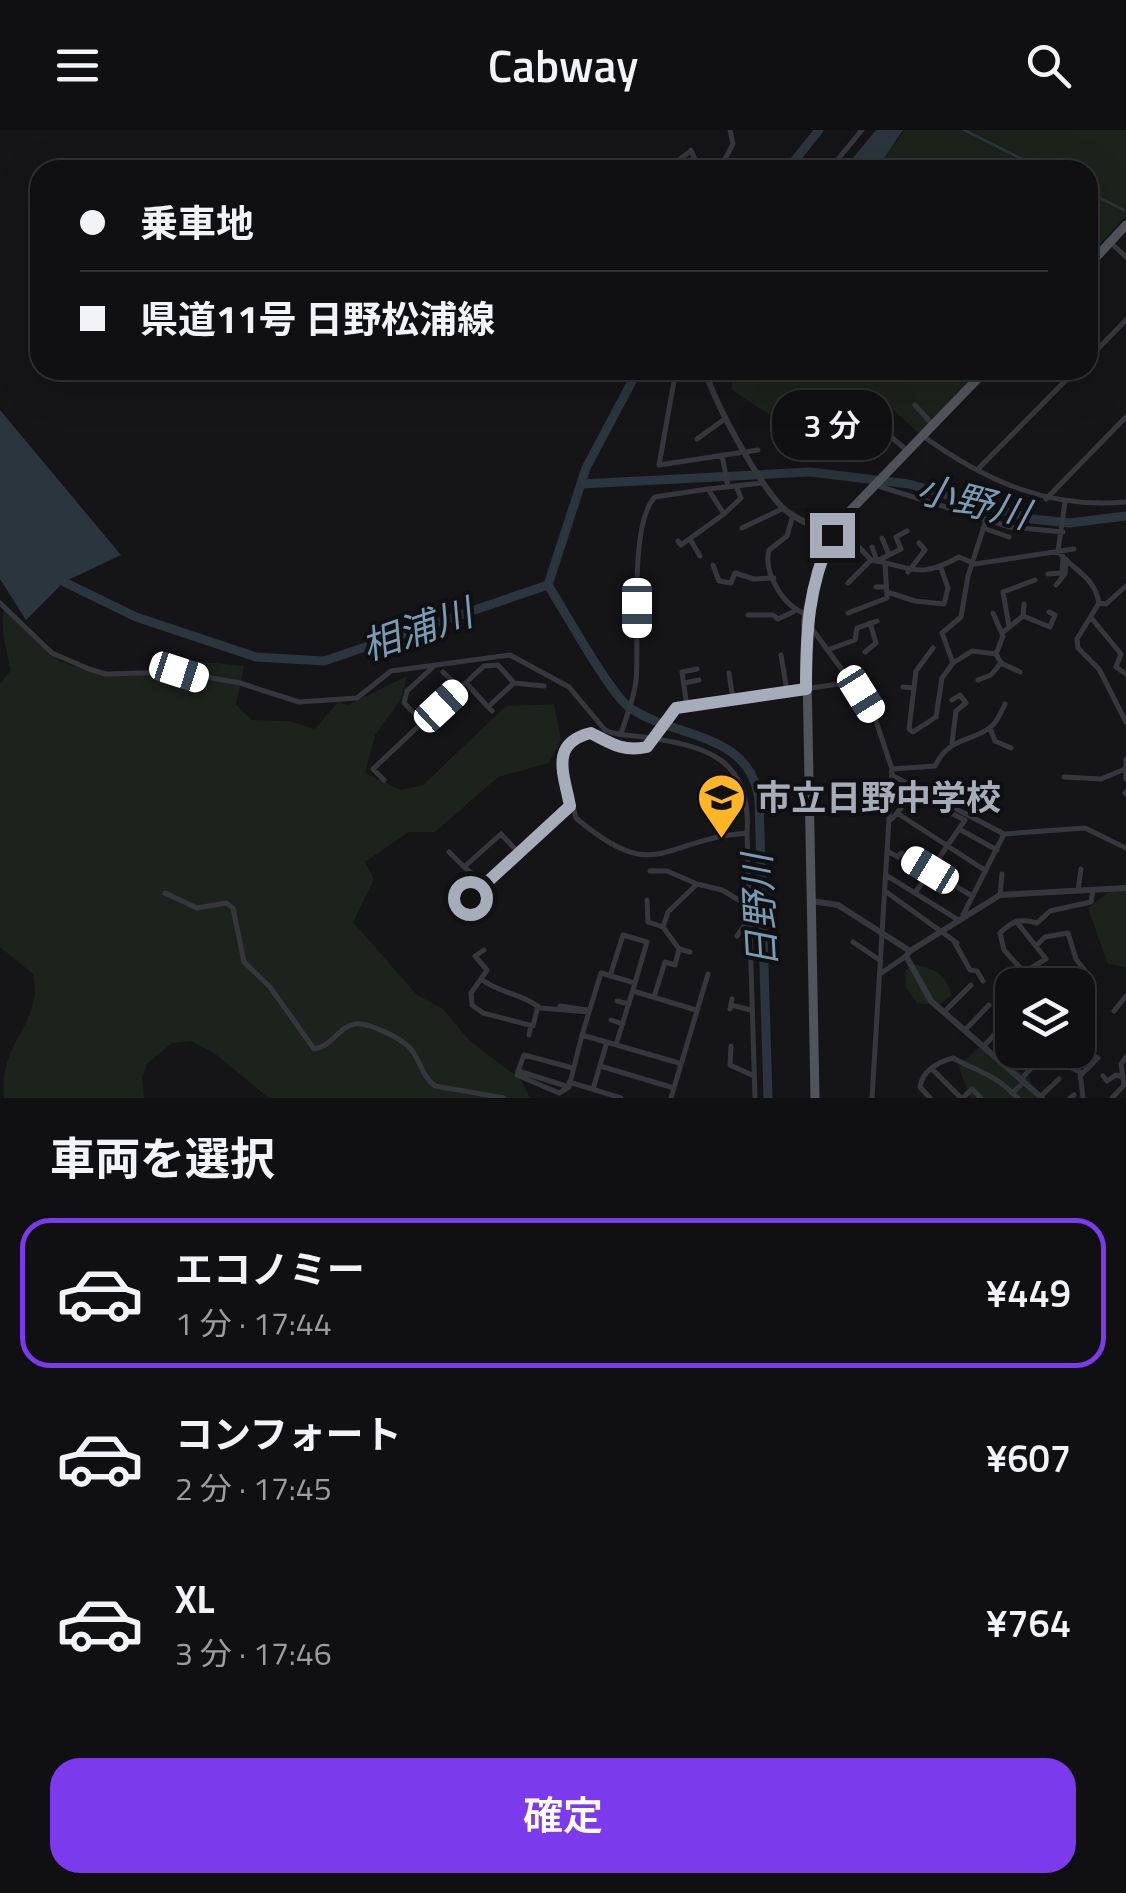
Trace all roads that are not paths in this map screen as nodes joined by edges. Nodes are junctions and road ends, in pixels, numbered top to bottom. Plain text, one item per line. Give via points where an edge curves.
1 (730, 130) edge
2 (862, 130) edge
3 (678, 160) edge
4 (696, 160) edge
5 (724, 160) edge
6 (838, 160) edge
7 (1126, 225) edge
8 (1104, 245) junction
9 (1098, 253) edge
10 (1126, 256) edge
11 (1126, 320) edge
12 (1098, 349) edge
13 (674, 380) edge
14 (709, 380) edge
15 (975, 380) edge
16 (1066, 380) edge
17 (914, 405) dead end
18 (1126, 416) edge
19 (726, 418) junction
20 (931, 422) junction
21 (922, 436) junction
22 (697, 440) dead end
23 (758, 450) dead end
24 (830, 450) dead end
25 (908, 451) junction
26 (747, 452) junction
27 (722, 455) junction
28 (977, 470) junction
29 (764, 481) junction
30 (875, 485) junction
31 (731, 486) junction
32 (708, 489) junction
33 (1046, 499) junction
34 (1126, 502) edge
35 (1065, 504) junction
36 (784, 508) junction
37 (724, 514) junction
38 (793, 515) junction
39 (986, 520) junction
40 (742, 528) dead end
41 (984, 528) junction
42 (908, 531) dead end
43 (1064, 531) junction
44 (832, 535) junction
45 (1009, 536) dead end
46 (882, 538) dead end
47 (690, 540) junction
48 (678, 541) dead end
49 (918, 543) dead end
50 (859, 547) dead end
51 (872, 547) dead end
52 (1074, 548) dead end
53 (1058, 550) junction
54 (700, 556) dead end
55 (1064, 559) junction
56 (878, 561) junction
57 (972, 563) junction
58 (713, 565) dead end
59 (941, 568) junction
60 (908, 572) junction
61 (1048, 574) dead end
62 (774, 578) junction
63 (1036, 580) dead end
64 (848, 583) dead end
65 (1056, 584) dead end
66 (1126, 586) edge
67 (876, 587) dead end
68 (887, 589) junction
69 (0, 603) edge
70 (1024, 604) dead end
71 (1099, 604) junction
72 (1048, 612) dead end
73 (848, 613) dead end
74 (993, 613) dead end
75 (748, 615) dead end
76 (758, 615) junction
77 (803, 615) junction
78 (1023, 616) junction
79 (776, 617) junction
80 (1093, 620) junction
81 (758, 625) dead end
82 (777, 626) dead end
83 (1009, 626) junction
84 (1002, 633) junction
85 (930, 649) dead end
86 (827, 650) junction
87 (866, 652) dead end
88 (996, 654) junction
89 (781, 655) dead end
90 (953, 662) junction
91 (1002, 663) junction
92 (435, 665) junction
93 (698, 669) dead end
94 (443, 672) dead end
95 (1020, 672) dead end
96 (729, 674) dead end
97 (1126, 674) edge
98 (699, 680) dead end
99 (978, 680) dead end
100 (684, 682) junction
101 (852, 682) junction
102 (466, 683) junction
103 (514, 683) junction
104 (544, 686) dead end
105 (903, 687) dead end
106 (460, 688) junction
107 (914, 688) junction
108 (806, 689) junction
109 (786, 691) junction
110 (733, 700) junction
111 (952, 700) dead end
112 (1005, 704) dead end
113 (687, 707) junction
114 (423, 722) junction
115 (1126, 722) edge
116 (990, 728) junction
117 (621, 734) junction
118 (656, 736) junction
119 (952, 746) junction
120 (1011, 748) dead end
121 (1126, 759) edge
122 (1126, 768) edge
123 (893, 772) junction
124 (1064, 776) dead end
125 (1126, 778) edge
126 (384, 780) dead end
127 (913, 791) junction
128 (570, 806) junction
129 (896, 814) junction
130 (890, 821) junction
131 (958, 828) junction
132 (747, 833) junction
133 (1004, 834) junction
134 (946, 847) junction
135 (1126, 848) edge
136 (996, 850) junction
137 (888, 851) junction
138 (450, 852) dead end
139 (518, 852) junction
140 (464, 867) junction
141 (1081, 868) dead end
142 (930, 870) junction
143 (650, 871) dead end
144 (986, 871) junction
145 (1002, 874) dead end
146 (886, 875) junction
147 (484, 883) junction
148 (697, 884) junction
149 (1126, 888) edge
150 (1078, 890) junction
151 (1093, 890) junction
152 (885, 891) junction
153 (165, 892) dead end
154 (914, 893) junction
155 (1000, 895) junction
156 (972, 896) junction
157 (470, 898) dead end
158 (647, 900) dead end
159 (810, 901) junction
160 (747, 905) junction
161 (960, 918) junction
162 (748, 920) junction
163 (1016, 921) junction
164 (663, 927) junction
165 (943, 930) junction
166 (737, 936) dead end
167 (884, 936) junction
168 (950, 936) junction
169 (853, 942) dead end
170 (958, 943) dead end
171 (1036, 946) junction
172 (680, 949) junction
173 (484, 950) dead end
174 (690, 952) dead end
175 (908, 954) junction
176 (881, 962) junction
177 (1083, 968) edge
178 (708, 974) dead end
179 (880, 974) junction
180 (610, 976) junction
181 (481, 979) junction
182 (983, 981) dead end
183 (971, 985) dead end
184 (634, 987) junction
185 (1126, 996) edge
186 (654, 998) junction
187 (617, 1001) dead end
188 (629, 1004) junction
189 (731, 1004) dead end
190 (989, 1004) dead end
191 (538, 1006) junction
192 (560, 1006) dead end
193 (696, 1010) junction
194 (751, 1010) junction
195 (945, 1011) junction
196 (1114, 1011) dead end
197 (590, 1012) junction
198 (611, 1020) dead end
199 (623, 1024) junction
200 (532, 1025) junction
201 (966, 1028) junction
202 (995, 1033) edge
203 (529, 1035) dead end
204 (582, 1035) junction
205 (606, 1042) junction
206 (616, 1045) junction
207 (985, 1045) junction
208 (728, 1048) dead end
209 (995, 1054) edge
210 (1126, 1057) edge
211 (679, 1063) junction
212 (600, 1066) junction
213 (573, 1068) junction
214 (1011, 1068) edge
215 (1032, 1068) edge
216 (1070, 1068) edge
217 (1088, 1068) edge
218 (932, 1069) junction
219 (1082, 1074) junction
220 (1124, 1075) edge
221 (754, 1076) junction
222 (1102, 1076) dead end
223 (1024, 1079) junction
224 (1059, 1079) dead end
225 (569, 1085) junction
226 (674, 1088) junction
227 (593, 1090) junction
228 (1015, 1095) edge
229 (1042, 1097) edge
230 (504, 1098) edge
231 (620, 1098) edge
232 (670, 1098) edge
233 (754, 1098) edge
234 (815, 1098) edge
235 (872, 1098) edge
236 (930, 1098) edge
237 (962, 1098) edge
238 (982, 1098) edge
239 (1083, 1098) edge
240 (1112, 1098) edge

1 - 5 street via 733,144
2 - 6 street
3 - 4 street via 691,150
7 - 8 main road
8 - 9 main road
8 - 10 street
11 - 12 street
13 - 27 street via 657,461 669,465
14 - 19 street
15 - 20 main road
16 - 28 street
17 - 20 street
18 - 33 street
19 - 22 street
19 - 26 street
20 - 21 main road
21 - 25 main road
21 - 28 street
23 - 26 street
24 - 25 street via 842,450 872,421
25 - 30 main road
26 - 27 street
26 - 29 street
27 - 31 street
28 - 33 street
29 - 31 street
29 - 36 street
30 - 39 street
30 - 44 main road
31 - 32 street
31 - 37 street via 741,498
32 - 37 street
32 - 117 street via 654,498 647,508 635,691
33 - 35 street
34 - 35 street
35 - 43 street
36 - 38 street
36 - 40 street
37 - 47 street
38 - 44 street
38 - 62 street via 787,536 767,556
39 - 41 street
39 - 43 street
41 - 45 street
41 - 57 street
42 - 56 street via 896,537 901,549
43 - 53 street
44 - 77 main road
46 - 56 street
47 - 48 street
47 - 54 street
49 - 60 street via 925,550
50 - 56 street
51 - 56 street
52 - 53 street
53 - 55 street
53 - 57 street
55 - 61 street via 1062,573
55 - 65 street via 1065,574
55 - 71 street via 1095,585
56 - 60 street
56 - 64 street
56 - 68 street
57 - 59 street via 959,558
57 - 90 street via 962,617 942,633
58 - 62 street via 719,581 732,582 735,573
59 - 60 street
59 - 68 street via 948,588 944,604
62 - 77 street via 785,602
63 - 83 street via 1003,592
66 - 71 street
67 - 68 street
68 - 73 street via 884,600
69 - 92 street via 52,653 90,669 179,672 299,702 344,702 391,671
70 - 78 street
71 - 80 street
72 - 78 street via 1055,615 1050,627
74 - 84 street
75 - 76 street
76 - 79 street
76 - 81 street
77 - 79 street
77 - 86 street
77 - 108 main road
78 - 83 street
79 - 82 street
80 - 97 street via 1121,654 1116,667
80 - 115 street via 1077,639 1078,648 1099,669
83 - 84 street
84 - 88 street
85 - 107 street
86 - 87 street via 855,640 857,628 873,622 876,643
86 - 101 street
88 - 90 street via 972,651
88 - 91 street
89 - 109 street
90 - 107 street via 942,678 936,717 913,732 908,728
91 - 95 street
91 - 99 street
92 - 114 street via 406,691 404,702
92 - 117 street via 510,655 569,687 597,724
93 - 100 street via 684,670
94 - 106 street
96 - 110 street
98 - 100 street
100 - 113 street
101 - 108 street
101 - 123 street via 873,712
102 - 103 street via 484,666 498,665
102 - 103 street via 490,709
102 - 106 street
103 - 104 street
105 - 107 street
106 - 114 street
108 - 109 street
108 - 159 main road
109 - 110 street
110 - 113 street
111 - 119 street via 960,694 968,706 956,710
112 - 116 street
113 - 118 street via 676,708
114 - 126 street via 373,769
116 - 119 street
116 - 120 street via 995,741
117 - 118 street
118 - 128 street via 633,750 591,733 572,740 560,765
118 - 132 street via 734,768 748,798
119 - 123 street via 935,766
121 - 122 street
122 - 124 street via 1101,779
122 - 125 street
123 - 127 street
123 - 130 street
127 - 129 street
127 - 131 street via 964,820
127 - 133 street
128 - 132 street via 592,831 640,857
128 - 139 street
129 - 130 street
129 - 134 street
130 - 137 street
131 - 134 street
131 - 136 street
132 - 160 street
133 - 135 street via 1085,828
133 - 136 street
134 - 142 street
134 - 144 street
136 - 144 street
137 - 142 street
137 - 146 street
138 - 140 street
139 - 140 street via 500,834
139 - 147 street
140 - 147 street
141 - 150 street
142 - 154 street
142 - 156 street
143 - 148 street
144 - 156 street
145 - 155 street
146 - 152 street
146 - 154 street
147 - 157 street
148 - 160 street
148 - 164 street via 668,912
149 - 151 street
150 - 151 street
150 - 155 street
151 - 163 street via 1091,902 1050,911 1037,923
152 - 165 street
152 - 167 street
153 - 230 street via 197,908 233,908 244,962 314,1048 346,1027 364,1024 408,1046 436,1086
154 - 161 street
155 - 161 street
156 - 161 street
158 - 164 street via 648,922
159 - 167 street via 838,905
159 - 234 main road
160 - 162 street
161 - 165 street
162 - 166 street
162 - 194 street
163 - 171 street
163 - 171 street via 1000,933 1004,950 1024,972 1046,959
164 - 172 street
165 - 168 street
165 - 175 street
167 - 175 street
167 - 176 street
168 - 170 street
168 - 182 street
169 - 176 street
171 - 177 street via 1068,933
172 - 174 street
172 - 186 street via 675,965 665,962
173 - 181 street via 475,956 487,970
175 - 179 street
175 - 195 street via 920,987
176 - 179 street
178 - 193 street
179 - 235 street
180 - 184 street
180 - 184 street via 622,935 647,942
180 - 197 street via 601,973
181 - 191 street
181 - 200 street via 471,993 475,1008
183 - 195 street
184 - 186 street
184 - 188 street
185 - 196 street
186 - 193 street
187 - 188 street
188 - 199 street
189 - 194 street
190 - 201 street
191 - 197 street
191 - 200 street
192 - 197 street
193 - 211 street
194 - 221 street
195 - 201 street
197 - 204 street
198 - 199 street
199 - 206 street
200 - 203 street
201 - 207 street
202 - 207 street
204 - 205 street
204 - 213 street
205 - 206 street
205 - 212 street
206 - 211 street
207 - 209 street
208 - 221 street via 730,1065
210 - 220 street
211 - 226 street
212 - 226 street
212 - 227 street
213 - 225 street
213 - 225 street via 524,1054 518,1071
214 - 223 street
215 - 223 street
216 - 219 street
217 - 219 street
218 - 228 street via 934,1062 953,1058 998,1077
218 - 236 street via 920,1082
218 - 237 street
219 - 239 street
220 - 222 street via 1107,1081
220 - 240 street
221 - 233 street
223 - 228 street
223 - 229 street
224 - 229 street
225 - 227 street
226 - 232 street
227 - 231 street
237 - 238 street via 972,1089

